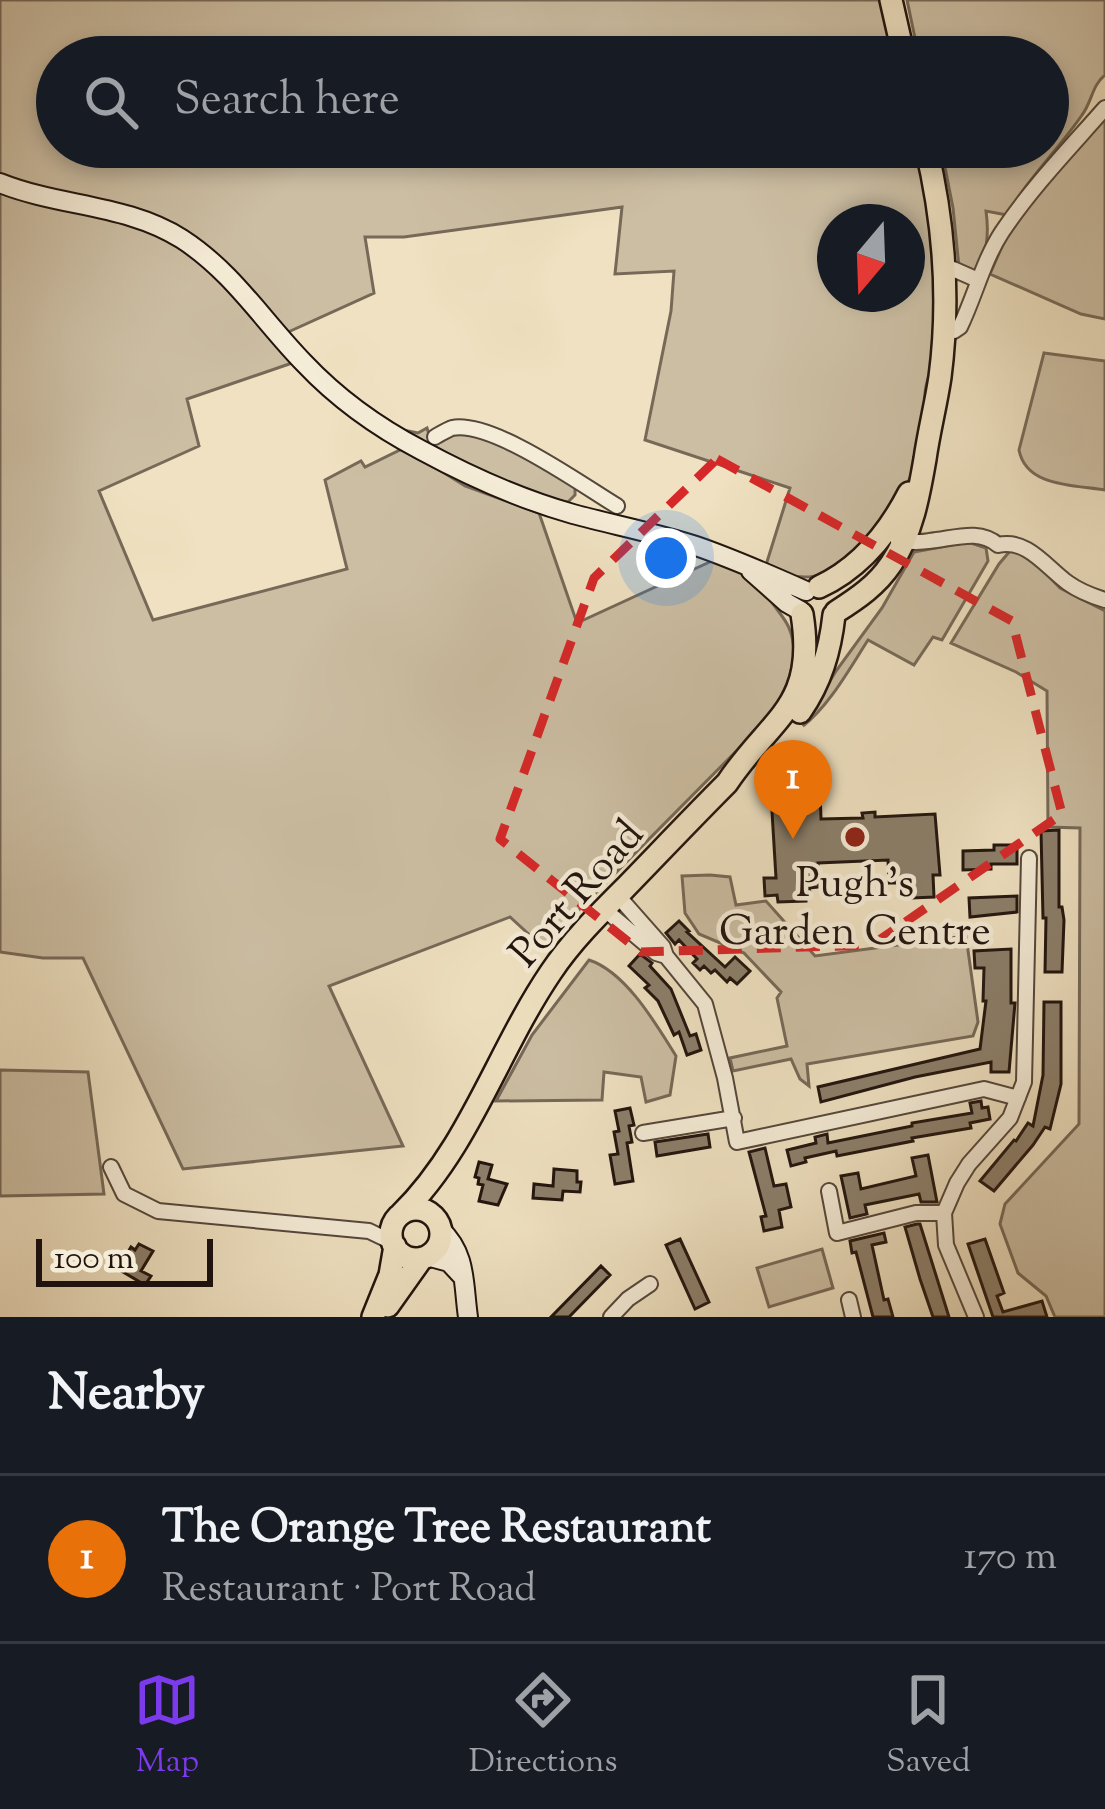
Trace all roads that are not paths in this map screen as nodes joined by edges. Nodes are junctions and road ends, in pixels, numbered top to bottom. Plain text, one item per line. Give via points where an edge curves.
1 (891, 0) edge
2 (899, 36) edge
3 (1105, 108) edge
4 (1069, 149) edge
5 (930, 168) edge
6 (1052, 168) edge
7 (0, 183) edge
8 (944, 269) junction
9 (978, 280) junction
10 (944, 330) junction
11 (435, 436) dead end
12 (924, 460) junction
13 (584, 487) junction
14 (617, 506) dead end
15 (577, 515) junction
16 (902, 542) junction
17 (860, 559) junction
18 (1105, 600) edge
19 (807, 601) junction
20 (835, 613) junction
21 (727, 783) junction
22 (1029, 858) dead end
23 (611, 902) junction
24 (1018, 1098) junction
25 (734, 1118) junction
26 (465, 1129) junction
27 (643, 1133) dead end
28 (111, 1167) dead end
29 (829, 1191) dead end
30 (944, 1213) junction
31 (400, 1216) junction
32 (439, 1225) junction
33 (369, 1231) junction
34 (393, 1244) junction
35 (424, 1257) junction
36 (462, 1276) junction
37 (650, 1284) dead end
38 (849, 1300) dead end
39 (377, 1317) edge
40 (469, 1317) edge
41 (611, 1317) edge
42 (854, 1317) edge
43 (976, 1317) edge

1 - 2 main road
3 - 4 street
5 - 8 main road
6 - 9 street via 1000,234
7 - 15 street via 121,212 182,239 245,293 314,373 380,425 485,482
8 - 9 street
8 - 10 main road
9 - 10 street via 960,327
10 - 12 main road
11 - 13 street via 471,428 498,437
12 - 16 main road
12 - 17 main road via 891,525
13 - 14 street
13 - 15 street
15 - 19 street via 716,553 748,567 787,603
16 - 17 street
16 - 18 street via 974,535 1022,545 1072,586
16 - 20 main road via 873,586
17 - 19 main road
19 - 20 main road via 833,593
19 - 20 main road via 813,623
19 - 21 main road, Port Road via 806,664 796,695
20 - 21 main road, Port Road via 809,699
21 - 23 main road, Port Road
22 - 24 street
23 - 25 street via 705,1004
23 - 26 main road, Port Road via 521,1018
24 - 25 street via 984,1090 737,1142
24 - 30 street
25 - 27 street
26 - 31 main road, Port Road
26 - 32 main road, Port Road via 440,1194
28 - 33 street via 124,1194 158,1211
29 - 30 street via 837,1233
30 - 43 street via 946,1245
31 - 32 main road via 424,1210
31 - 33 street
31 - 34 main road, Port Road
32 - 35 main road, Port Road via 439,1244
32 - 36 street via 457,1248
33 - 34 street
34 - 35 main road via 406,1257
34 - 39 main road, Port Road
35 - 36 street via 449,1262
35 - 39 main road, Port Road
36 - 40 street
37 - 41 street
38 - 42 street

